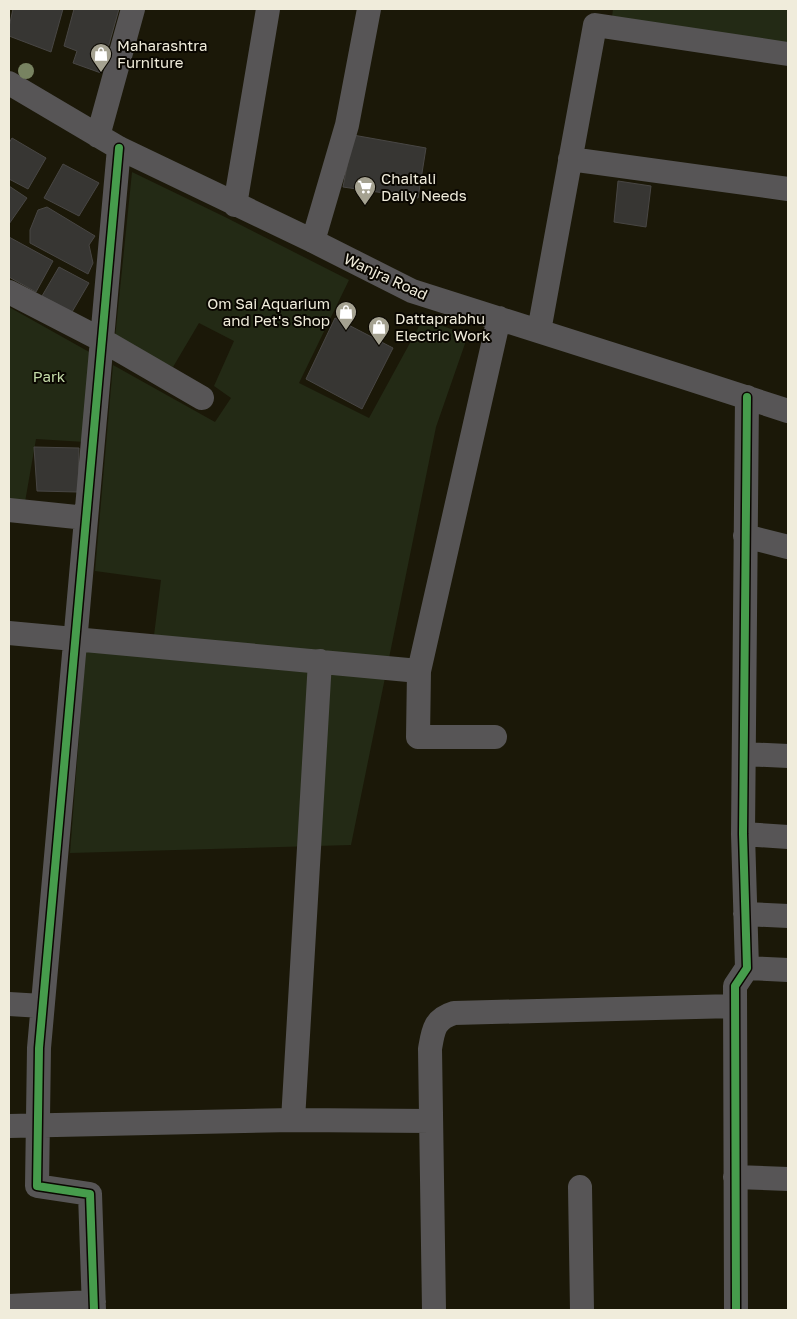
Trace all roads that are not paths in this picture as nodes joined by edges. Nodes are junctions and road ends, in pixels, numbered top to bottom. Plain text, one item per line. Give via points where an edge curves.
1 (133, 9) edge
2 (268, 9) edge
3 (369, 9) edge
4 (596, 17) edge
5 (788, 54) edge
6 (9, 83) edge
7 (98, 136) junction
8 (119, 148) junction
9 (570, 159) junction
10 (788, 189) edge
11 (235, 205) junction
12 (313, 241) junction
13 (9, 292) edge
14 (499, 318) junction
15 (539, 331) junction
16 (102, 340) junction
17 (746, 397) junction
18 (202, 398) dead end
19 (788, 411) edge
20 (9, 510) edge
21 (86, 518) junction
22 (745, 536) junction
23 (788, 547) edge
24 (9, 633) edge
25 (75, 638) junction
26 (320, 661) junction
27 (419, 670) junction
28 (495, 737) dead end
29 (744, 754) junction
30 (788, 756) edge
31 (743, 834) junction
32 (788, 837) edge
33 (745, 914) junction
34 (788, 916) edge
35 (747, 968) junction
36 (788, 970) edge
37 (9, 1004) edge
38 (42, 1006) junction
39 (735, 1006) junction
40 (292, 1120) junction
41 (431, 1121) junction
42 (38, 1125) junction
43 (9, 1126) edge
44 (736, 1177) junction
45 (788, 1178) edge
46 (580, 1187) dead end
47 (9, 1306) edge
48 (94, 1306) edge
49 (434, 1310) edge
50 (582, 1310) edge
51 (736, 1310) edge

1 - 7 street
2 - 11 street
3 - 12 street via 347,125
4 - 5 street
4 - 9 street
6 - 7 street, Wanjra Road
7 - 8 street, Wanjra Road
8 - 11 street, Wanjra Road
8 - 16 street
9 - 10 street
9 - 15 street
11 - 12 street, Wanjra Road
12 - 14 street, Wanjra Road via 412,291
13 - 16 street
14 - 15 street, Wanjra Road
14 - 27 street
15 - 17 street, Wanjra Road
16 - 18 street
16 - 21 street
17 - 19 street, Wanjra Road
17 - 22 street
20 - 21 street
21 - 25 street
22 - 23 street
22 - 29 street
24 - 25 street
25 - 26 street
25 - 38 street
26 - 27 street
26 - 40 street
27 - 28 street via 418,737
29 - 30 street
29 - 31 street
31 - 32 street
31 - 33 street
33 - 34 street
33 - 35 street
35 - 36 street
35 - 39 street via 735,986
37 - 38 street
38 - 42 street via 38,1048
39 - 41 street via 454,1013 444,1016 432,1034 430,1049
39 - 44 street
40 - 41 street
40 - 42 street
41 - 49 street
42 - 43 street
42 - 48 street via 37,1186 90,1194
44 - 45 street
44 - 51 street
46 - 50 street
47 - 48 street

